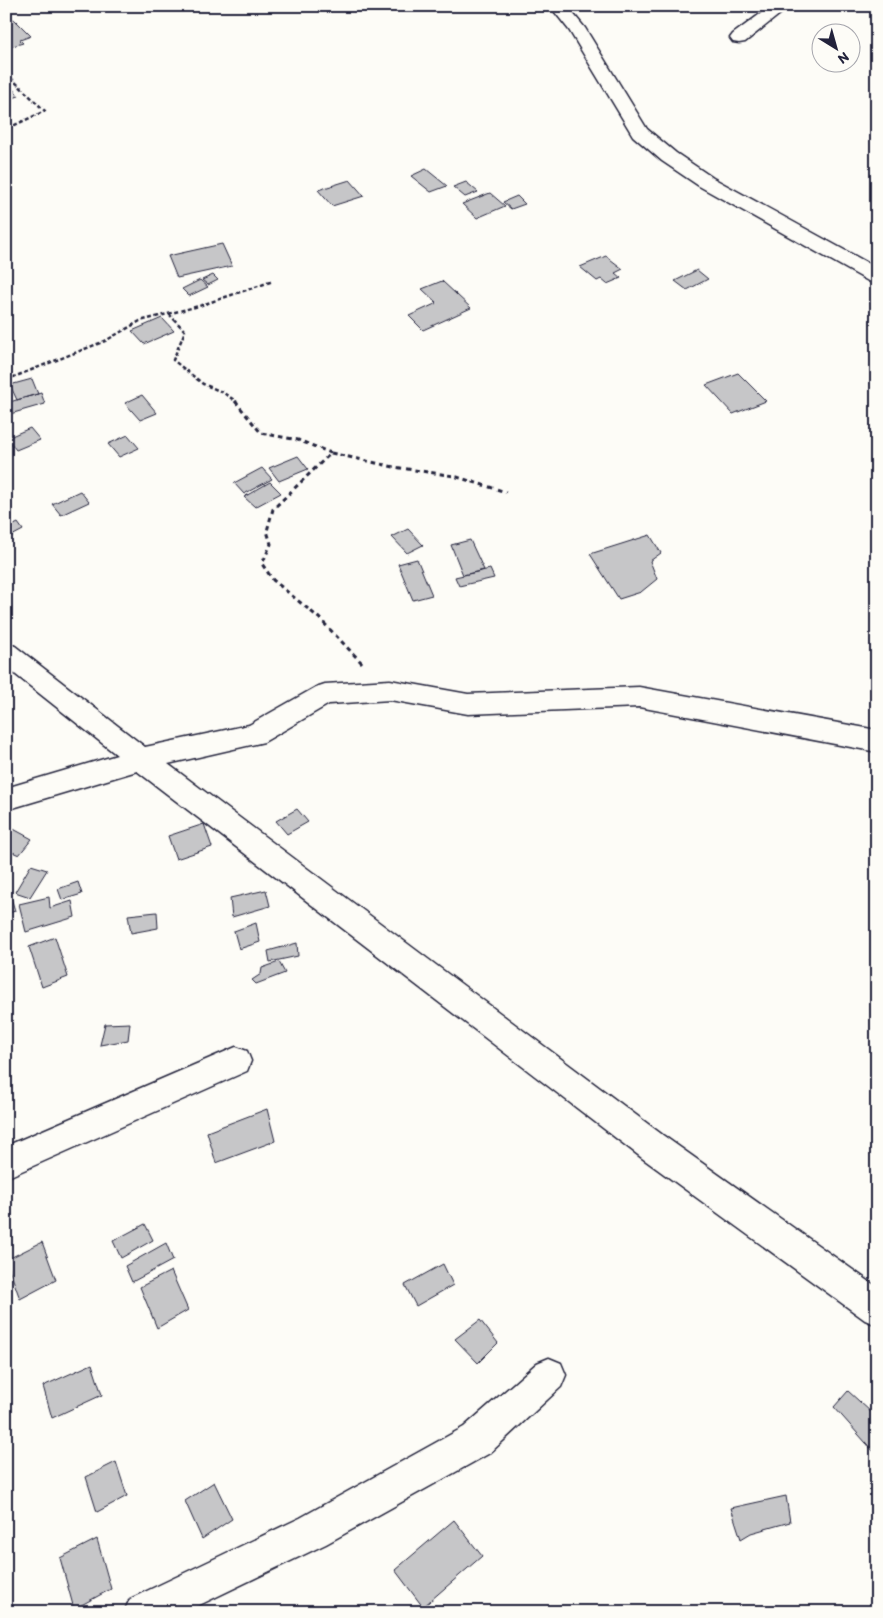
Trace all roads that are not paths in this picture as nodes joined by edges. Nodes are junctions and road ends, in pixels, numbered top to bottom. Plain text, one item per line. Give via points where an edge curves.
1 (558, 6) edge
2 (782, 6) edge
3 (738, 38) dead end
4 (877, 277) edge
5 (6, 653) edge
6 (877, 741) edge
7 (141, 759) junction
8 (6, 799) edge
9 (236, 1061) dead end
10 (6, 1162) edge
11 (877, 1308) edge
12 (549, 1375) dead end
13 (143, 1612) edge

1 - 4 street via 576,28 640,132 669,157 706,182
2 - 3 street
5 - 7 street
6 - 7 street via 639,696 468,704 390,690 325,694 255,734
7 - 8 street
7 - 11 street via 653,1147
9 - 10 street
12 - 13 street via 476,1440 313,1531

